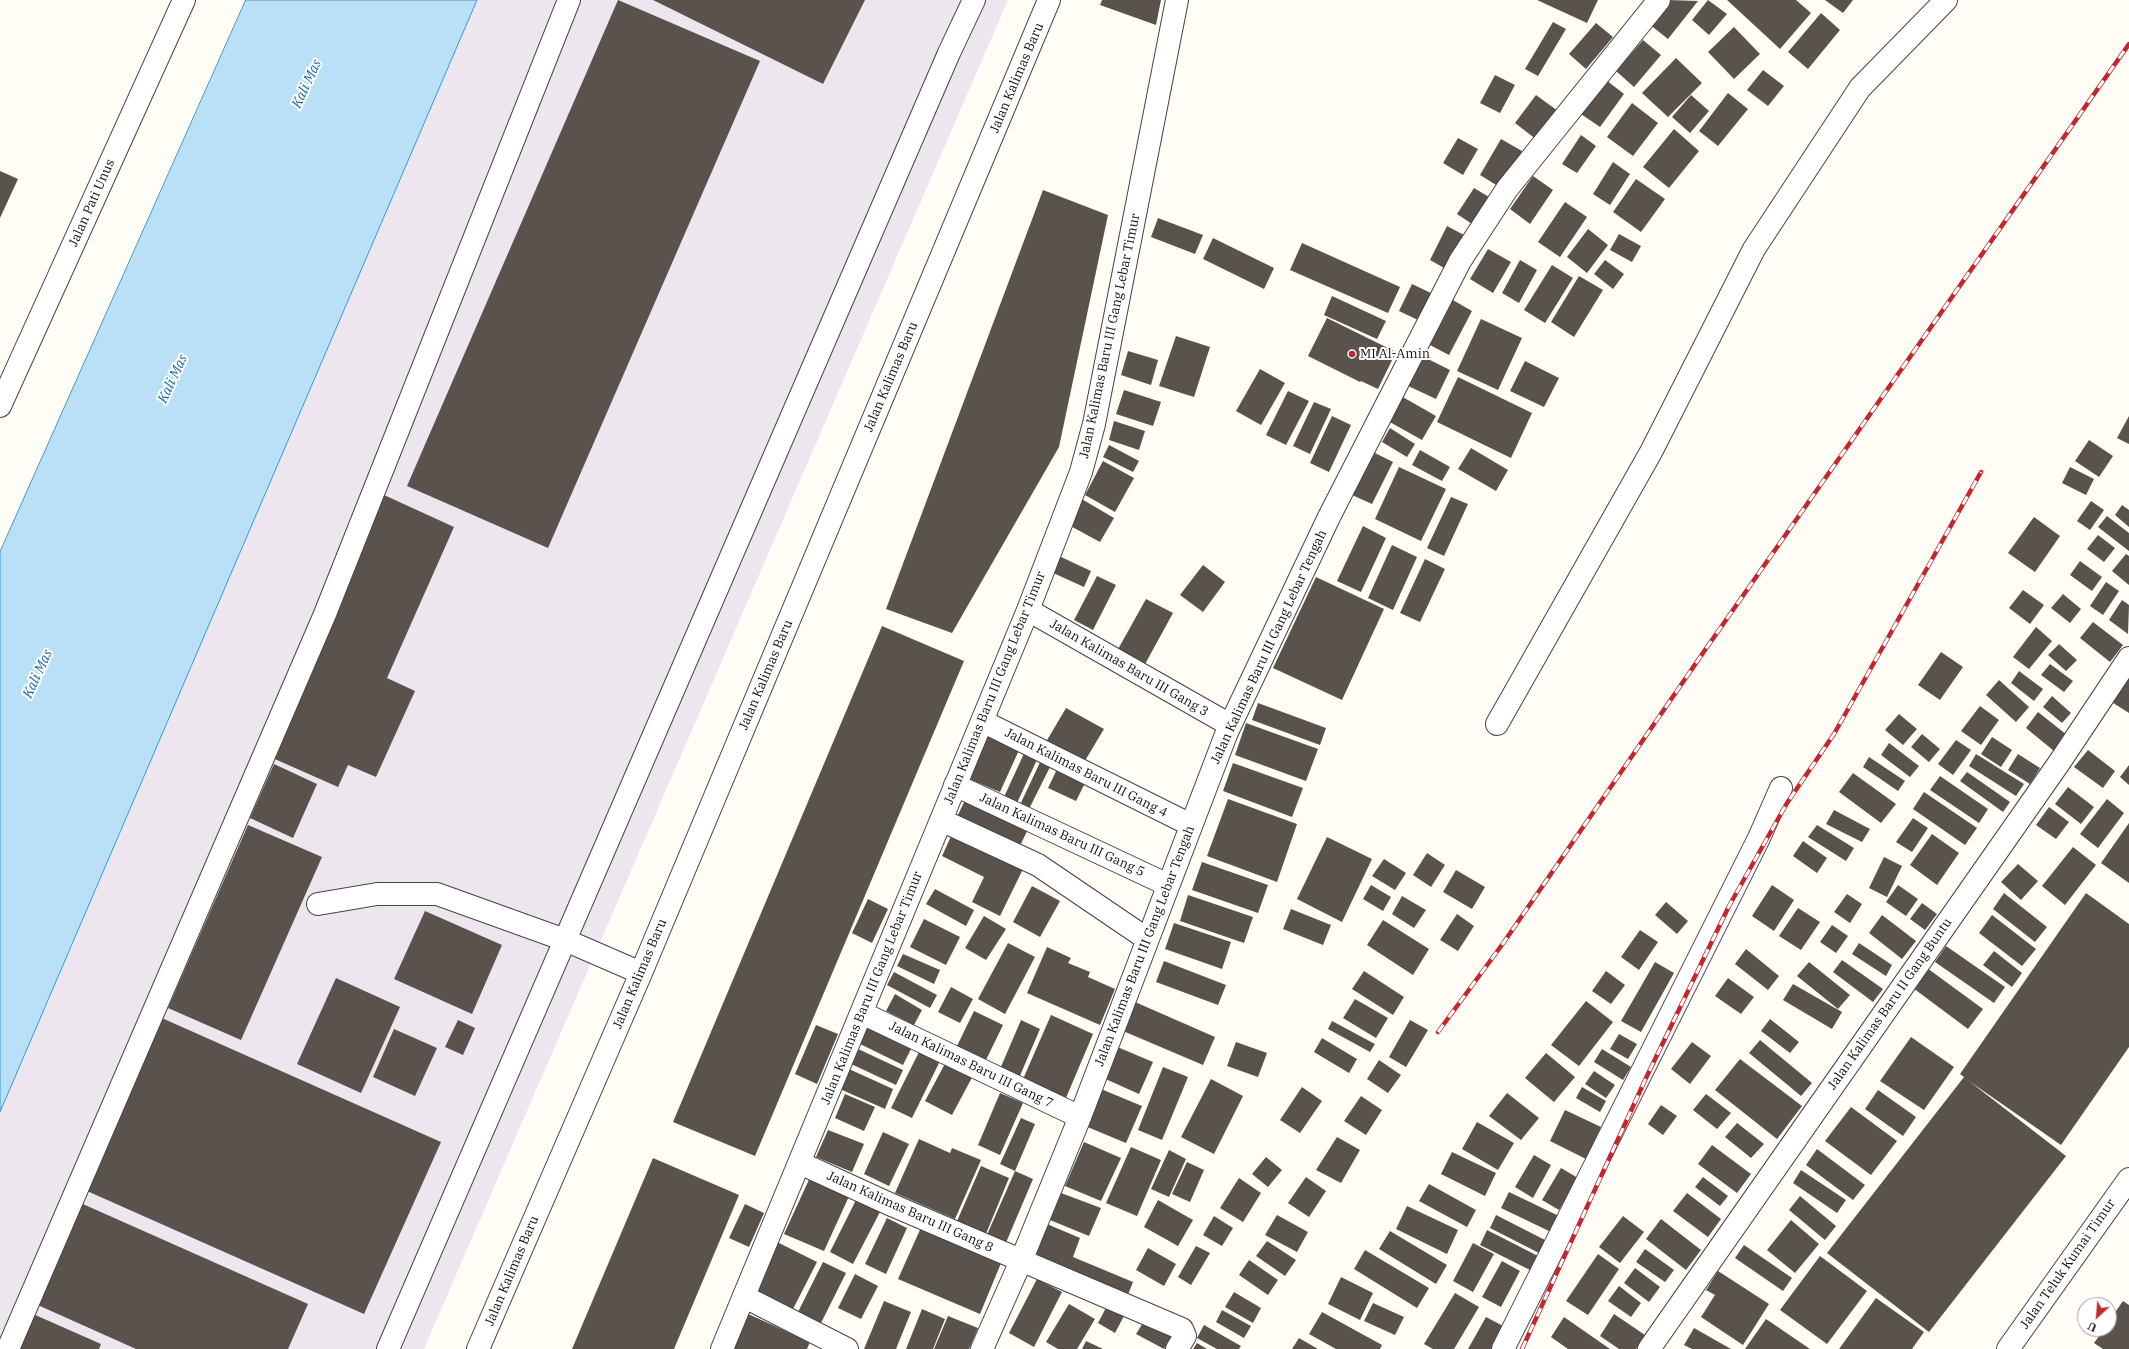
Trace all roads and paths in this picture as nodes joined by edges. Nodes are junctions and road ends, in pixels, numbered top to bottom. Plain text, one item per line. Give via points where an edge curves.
1 (184, 0) edge
2 (569, 0) edge
3 (974, 0) edge
4 (1049, 0) edge
5 (1177, 0) edge
6 (1659, 0) edge
7 (1946, 0) edge
8 (0, 406) edge
9 (1028, 610) junction
10 (2129, 658) edge
11 (982, 721) junction
12 (1497, 724) dead end
13 (1230, 725) junction
14 (955, 785) junction
15 (1781, 788) dead end
16 (941, 820) junction
17 (1191, 825) junction
18 (1168, 885) junction
19 (318, 904) dead end
20 (1147, 939) junction
21 (565, 940) junction
22 (640, 973) junction
23 (862, 1013) junction
24 (1080, 1117) junction
25 (800, 1163) junction
26 (2129, 1179) edge
27 (1021, 1261) junction
28 (745, 1298) junction
29 (1181, 1342) edge
30 (8, 1349) edge
31 (388, 1349) edge
32 (478, 1349) edge
33 (722, 1349) edge
34 (847, 1349) edge
35 (982, 1349) edge
36 (1503, 1349) edge
37 (1649, 1349) edge
38 (2008, 1349) edge

1 - 8 street, Jalan Pati Unus
2 - 30 street via 325,614
3 - 21 street via 939,75
4 - 22 street, Jalan Kalimas Baru
5 - 9 street, Jalan Kalimas Baru III Gang Lebar Timur via 1089,448
6 - 13 street, Jalan Kalimas Baru III Gang Lebar Tengah via 1507,189 1460,261 1329,517
7 - 12 street via 1860,88 1754,249 1651,452
9 - 11 street, Jalan Kalimas Baru III Gang Lebar Timur
9 - 13 street, Jalan Kalimas Baru III Gang 3
10 - 37 street, Jalan Kalimas Baru II Gang Buntu via 2059,763
11 - 14 street, Jalan Kalimas Baru III Gang Lebar Timur
11 - 17 street, Jalan Kalimas Baru III Gang 4
13 - 17 street, Jalan Kalimas Baru III Gang Lebar Tengah
14 - 16 street, Jalan Kalimas Baru III Gang Lebar Timur
14 - 18 street, Jalan Kalimas Baru III Gang 5
15 - 36 street via 1759,838
16 - 20 street via 1038,866
16 - 23 street, Jalan Kalimas Baru III Gang Lebar Timur
17 - 18 street, Jalan Kalimas Baru III Gang Lebar Tengah
18 - 20 street, Jalan Kalimas Baru III Gang Lebar Tengah
19 - 21 street via 377,894 437,894
20 - 24 street, Jalan Kalimas Baru III Gang Lebar Tengah
21 - 22 street
21 - 31 street
22 - 32 street, Jalan Kalimas Baru
23 - 24 street, Jalan Kalimas Baru III Gang 7
23 - 25 street, Jalan Kalimas Baru III Gang Lebar Timur
24 - 27 street, Jalan Kalimas Baru III Gang Lebar Tengah
25 - 27 street, Jalan Kalimas Baru III Gang 8
25 - 28 street, Jalan Kalimas Baru III Gang Lebar Timur
26 - 38 street, Jalan Teluk Kumai Timur
27 - 29 street, Jalan Kalimas Baru III Gang 8 via 1182,1329
27 - 35 street, Jalan Kalimas Baru III Gang Lebar Tengah
28 - 33 street, Jalan Kalimas Baru III Gang Lebar Timur
28 - 34 street

